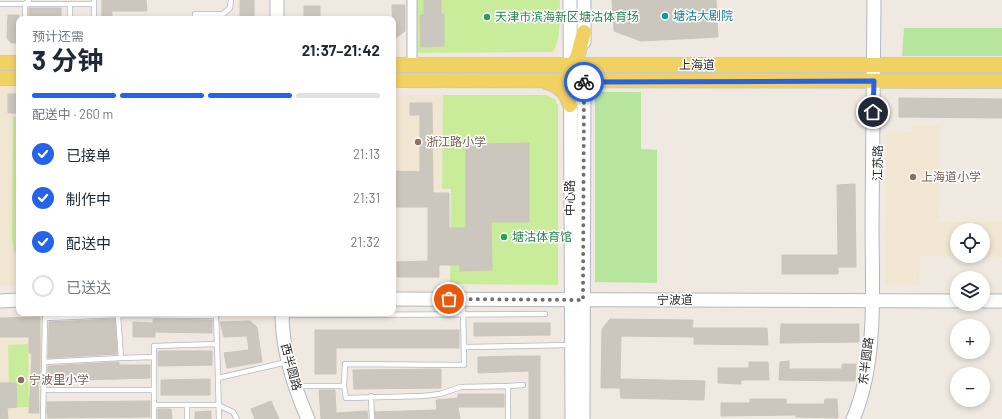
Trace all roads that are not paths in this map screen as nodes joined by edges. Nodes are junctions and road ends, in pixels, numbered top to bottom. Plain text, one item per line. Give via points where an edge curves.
1 (231, 0) edge
2 (277, 0) edge
3 (282, 0) edge
4 (412, 0) edge
5 (570, 0) edge
6 (584, 0) edge
7 (874, 0) edge
8 (879, 0) edge
9 (27, 2) edge
10 (94, 2) edge
11 (0, 4) edge
12 (70, 4) junction
13 (25, 16) edge
14 (70, 16) edge
15 (94, 16) edge
16 (195, 16) edge
17 (277, 16) edge
18 (282, 16) edge
19 (570, 32) junction
20 (584, 32) junction
21 (0, 63) edge
22 (16, 63) edge
23 (540, 64) junction
24 (612, 64) junction
25 (396, 65) edge
26 (412, 65) junction
27 (876, 65) junction
28 (1002, 66) edge
29 (577, 68) junction
30 (0, 78) edge
31 (16, 78) edge
32 (396, 80) edge
33 (540, 81) junction
34 (876, 81) junction
35 (1002, 81) edge
36 (570, 105) junction
37 (396, 293) edge
38 (0, 294) edge
39 (16, 294) edge
40 (950, 296) edge
41 (990, 296) edge
42 (1002, 296) edge
43 (577, 297) junction
44 (874, 298) junction
45 (396, 299) edge
46 (464, 299) junction
47 (16, 300) edge
48 (0, 301) edge
49 (950, 301) edge
50 (990, 301) edge
51 (1002, 301) edge
52 (396, 314) edge
53 (464, 314) junction
54 (545, 314) dead end
55 (82, 316) edge
56 (118, 316) edge
57 (216, 316) edge
58 (281, 316) edge
59 (217, 344) junction
60 (571, 345) junction
61 (464, 347) junction
62 (154, 357) junction
63 (121, 358) junction
64 (44, 362) junction
65 (285, 362) junction
66 (218, 378) junction
67 (294, 386) junction
68 (344, 386) junction
69 (508, 386) junction
70 (523, 386) dead end
71 (44, 390) junction
72 (154, 390) junction
73 (371, 396) junction
74 (154, 405) junction
75 (187, 405) junction
76 (218, 405) junction
77 (43, 419) edge
78 (154, 419) edge
79 (187, 419) edge
80 (219, 419) edge
81 (237, 419) edge
82 (302, 419) edge
83 (308, 419) edge
84 (372, 419) edge
85 (508, 419) edge
86 (572, 419) edge
87 (583, 419) edge
88 (853, 419) edge
89 (859, 419) edge

1 - 16 lane via 230,8 223,14
2 - 17 street
3 - 18 street
4 - 26 street
5 - 19 street, 中心路
6 - 20 street
7 - 27 street, 江苏路
8 - 27 street, 江苏路
9 - 11 lane
9 - 12 lane
9 - 13 lane
10 - 12 lane
10 - 15 lane
12 - 14 lane
19 - 23 street via 562,57
19 - 29 street, 中心路
20 - 24 main road via 593,56 602,62
20 - 29 main road
21 - 22 main road
23 - 26 main road, 上海道
23 - 29 main road, 上海道
24 - 27 main road, 上海道
24 - 29 main road, 上海道
25 - 26 main road, 上海道
27 - 28 main road, 上海道
27 - 34 street, 江苏路
29 - 33 main road, 上海道
29 - 34 main road, 上海道 via 613,81
29 - 36 street, 中心路
29 - 43 street, 中心路
30 - 31 main road
32 - 33 main road, 上海道
33 - 36 main road via 559,87 567,96
34 - 35 main road, 上海道
34 - 44 street, 江苏路
36 - 43 street, 中心路
37 - 43 street, 宁波道
38 - 39 street
40 - 44 street, 宁波道
41 - 42 street
43 - 44 street, 宁波道
43 - 46 street, 宁波道
43 - 60 street, 中心路
43 - 87 street, 中心路
44 - 49 street, 宁波道
44 - 88 street, 东半圆路 via 865,382
44 - 89 street, 东半圆路 via 874,346 870,385
45 - 46 street, 宁波道
46 - 53 lane
47 - 48 street
50 - 51 street
52 - 53 lane
53 - 54 lane
53 - 61 lane
55 - 64 lane via 45,318
56 - 63 lane
57 - 59 lane
58 - 65 street, 西半圆路
59 - 62 lane via 154,346
59 - 66 lane
60 - 61 lane
60 - 86 street, 中心路
61 - 68 lane via 464,365 345,364
62 - 63 lane
62 - 72 lane
63 - 64 lane
64 - 71 lane
65 - 66 lane
65 - 67 street, 西半圆路
65 - 82 street, 西半圆路
66 - 76 lane
67 - 68 lane
67 - 83 street, 西半圆路
68 - 73 lane via 346,398
69 - 70 lane
69 - 73 lane via 461,387 424,396
69 - 85 lane
71 - 72 lane
71 - 77 lane
72 - 74 lane
73 - 84 lane
74 - 75 lane
74 - 78 lane
75 - 76 lane
75 - 79 lane
76 - 80 lane
76 - 81 lane via 233,412

